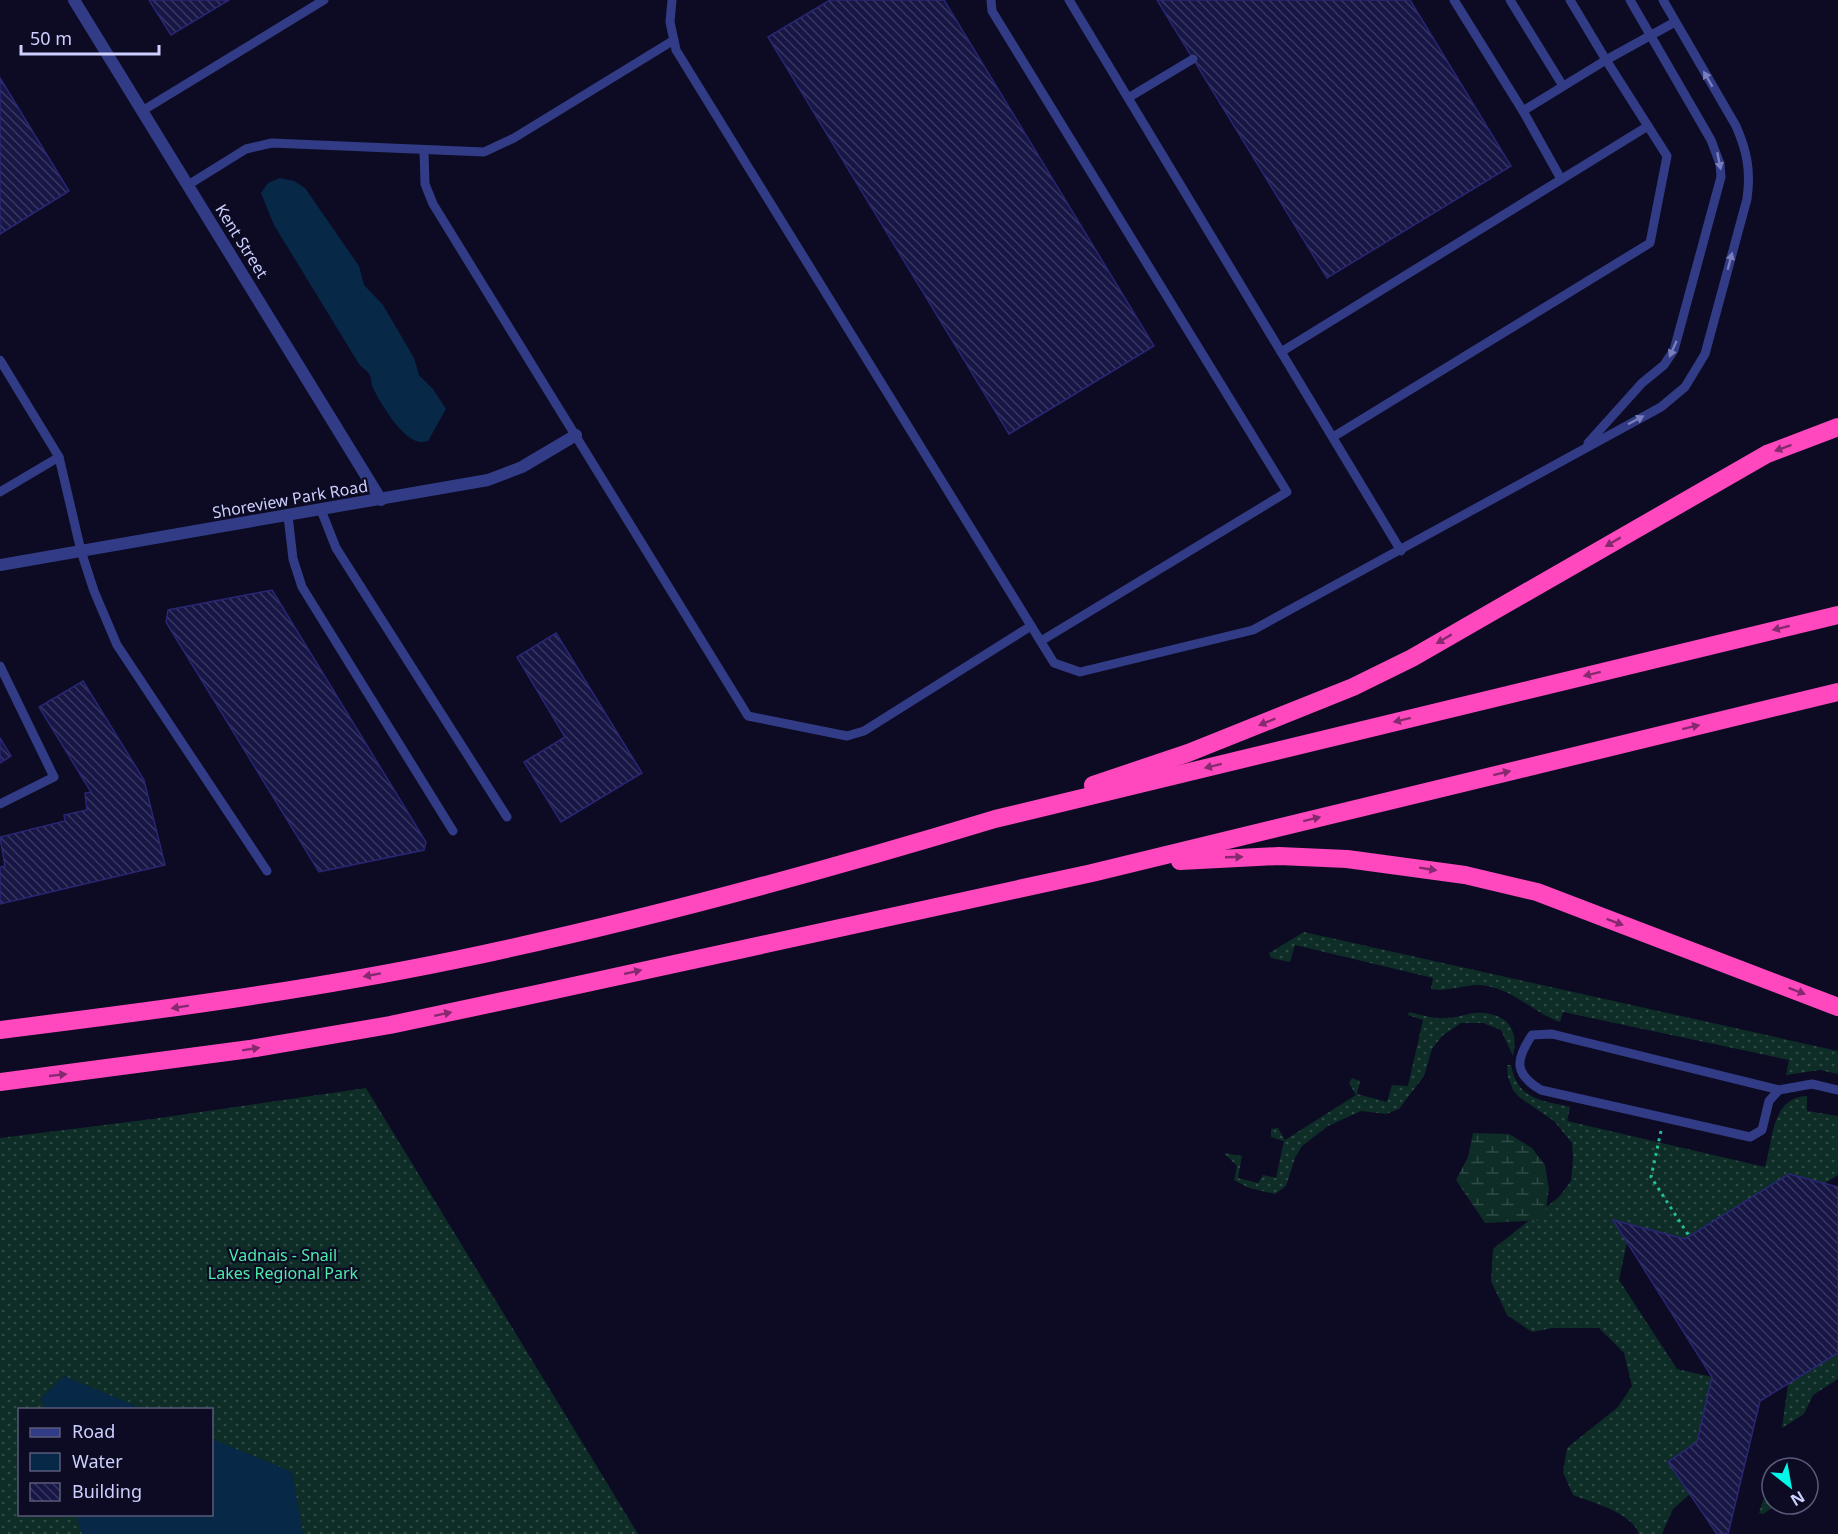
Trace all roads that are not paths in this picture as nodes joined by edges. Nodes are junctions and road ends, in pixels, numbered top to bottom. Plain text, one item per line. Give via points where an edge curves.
1 (74, 0) edge
2 (324, 0) edge
3 (672, 0) edge
4 (991, 0) edge
5 (1069, 0) edge
6 (1454, 0) edge
7 (1510, 0) edge
8 (1570, 0) edge
9 (1630, 0) edge
10 (1663, 0) edge
11 (1675, 22) junction
12 (1651, 36) junction
13 (674, 40) junction
14 (1193, 59) dead end
15 (1606, 60) junction
16 (1563, 87) junction
17 (1128, 98) junction
18 (142, 111) junction
19 (1523, 111) junction
20 (1648, 126) junction
21 (424, 151) junction
22 (1562, 179) junction
23 (188, 185) junction
24 (1281, 351) junction
25 (0, 360) edge
26 (1838, 427) edge
27 (576, 435) junction
28 (1333, 437) junction
29 (1584, 448) junction
30 (59, 457) junction
31 (0, 492) edge
32 (381, 500) junction
33 (321, 510) junction
34 (288, 516) junction
35 (81, 551) junction
36 (1401, 551) junction
37 (0, 565) edge
38 (1838, 615) edge
39 (1031, 626) junction
40 (1041, 641) junction
41 (0, 666) edge
42 (1838, 692) edge
43 (0, 804) edge
44 (1026, 811) junction
45 (507, 817) dead end
46 (453, 831) dead end
47 (267, 871) dead end
48 (1092, 873) junction
49 (1838, 1007) edge
50 (0, 1030) edge
51 (0, 1082) edge
52 (1779, 1090) junction
53 (1838, 1090) edge

1 - 18 street, Kent Street
2 - 18 lane
3 - 13 lane via 670,22
4 - 40 lane via 992,11 1287,492
5 - 17 lane
6 - 19 lane
7 - 16 lane
8 - 15 lane
9 - 12 lane
10 - 11 lane
11 - 12 lane
29 -> 11 lane via 1674,398 1697,371 1747,199 1750,172 1745,147
12 - 15 lane
12 -> 29 lane via 1717,151 1719,190 1674,350
13 - 21 lane via 514,138 483,152
13 - 39 lane via 675,50
14 - 17 lane
15 - 16 lane
15 - 20 lane
16 - 19 lane
17 - 24 lane
18 - 23 street, Kent Street
19 - 22 lane
20 - 22 lane
20 - 28 lane via 1667,156 1650,243
21 - 23 lane via 272,143 246,149
21 - 27 lane via 424,184 433,204
22 - 24 lane
23 - 32 street, Kent Street
24 - 28 lane
25 - 30 lane
26 -> 44 highway via 1767,454 1412,658 1353,687 1188,753
27 - 32 street, Shoreview Park Road via 522,467 488,480
27 - 39 lane via 748,716 847,736 864,731
28 - 36 lane
29 - 36 lane
30 - 31 lane
30 - 35 lane
32 - 33 street, Shoreview Park Road
33 - 34 street, Shoreview Park Road
33 - 45 lane via 336,548
34 - 35 street, Shoreview Park Road
34 - 46 lane via 293,559 302,587
35 - 37 street, Shoreview Park Road
35 - 47 lane via 117,645
36 - 40 lane via 1254,630 1080,672 1054,663
38 -> 44 highway
39 - 40 lane
41 - 43 lane via 54,777
48 -> 42 highway
44 -> 50 highway via 724,898 455,960 161,1010
48 -> 49 highway via 1160,862 1279,856 1398,864 1465,875 1537,892
51 -> 48 highway via 239,1051 390,1025
52 - 52 lane via 1552,1034 1532,1035 1523,1048 1519,1067 1525,1080 1541,1090 1750,1137 1762,1130 1769,1101
52 - 53 lane via 1812,1084

